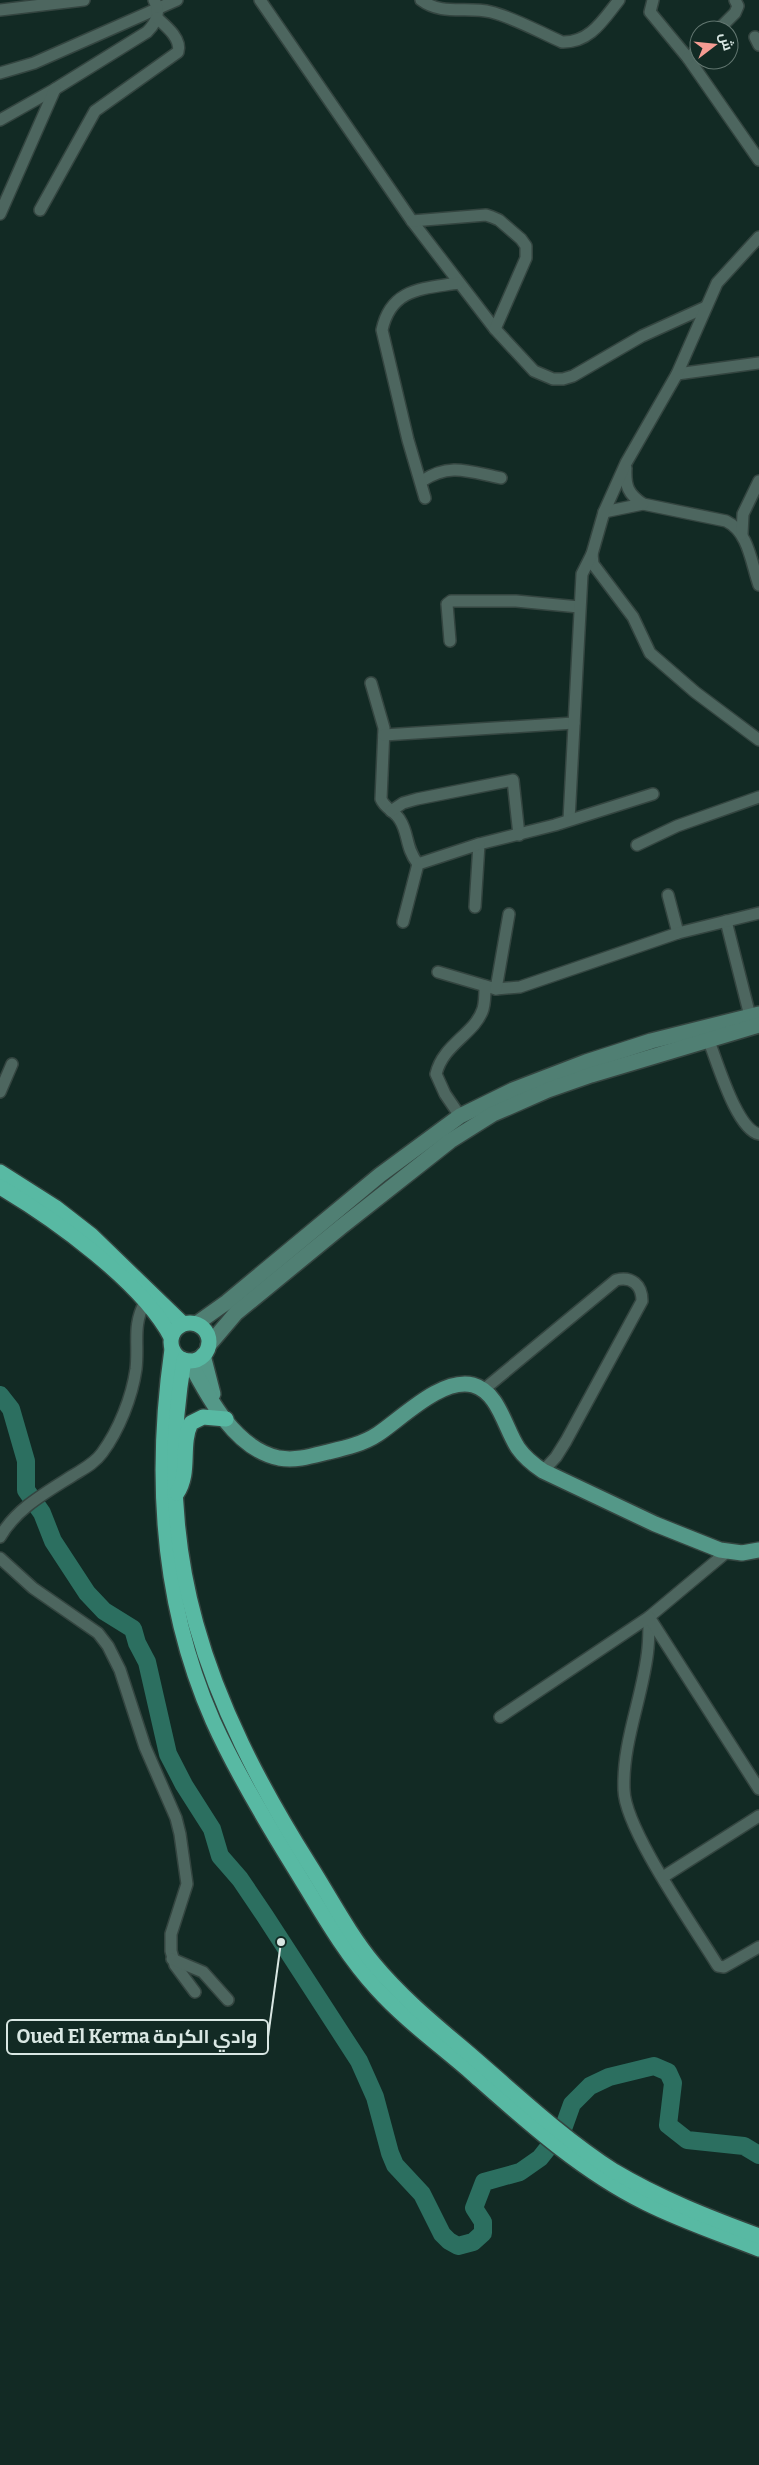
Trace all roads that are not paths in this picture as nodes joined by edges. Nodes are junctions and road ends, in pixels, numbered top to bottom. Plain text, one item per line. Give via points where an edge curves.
1 (84, 0) edge
2 (177, 0) edge
3 (260, 0) edge
4 (421, 0) edge
5 (619, 0) edge
6 (653, 0) edge
7 (735, 0) edge
8 (157, 9) edge
9 (0, 10) edge
10 (729, 20) edge
11 (688, 58) joint
12 (0, 73) edge
13 (55, 89) junction
14 (0, 120) edge
15 (759, 160) edge
16 (40, 210) dead end
17 (0, 214) edge
18 (412, 220) junction
19 (759, 237) edge
20 (458, 283) junction
21 (706, 307) junction
22 (495, 329) junction
23 (759, 363) edge
24 (677, 374) junction
25 (626, 463) junction
26 (501, 478) dead end
27 (422, 481) junction
28 (759, 481) edge
29 (426, 498) dead end
30 (643, 504) junction
31 (604, 512) junction
32 (742, 534) junction
33 (592, 554) junction
34 (757, 570) edge
35 (759, 585) edge
36 (579, 607) junction
37 (450, 641) dead end
38 (371, 684) dead end
39 (574, 723) junction
40 (384, 735) junction
41 (759, 740) edge
42 (653, 794) dead end
43 (759, 797) edge
44 (391, 811) junction
45 (569, 820) junction
46 (519, 835) junction
47 (479, 844) junction
48 (636, 845) dead end
49 (418, 864) junction
50 (668, 895) dead end
51 (475, 907) dead end
52 (759, 913) edge
53 (509, 914) dead end
54 (726, 921) junction
55 (403, 922) dead end
56 (678, 933) junction
57 (438, 972) dead end
58 (491, 988) junction
59 (756, 1018) edge
60 (708, 1039) junction
61 (12, 1064) dead end
62 (0, 1092) edge
63 (459, 1123) junction
64 (759, 1134) edge
65 (0, 1172) edge
66 (0, 1188) edge
67 (145, 1302) junction
68 (189, 1324) junction
69 (171, 1343) junction
70 (196, 1355) junction
71 (482, 1391) junction
72 (222, 1414) junction
73 (543, 1471) junction
74 (174, 1496) junction
75 (0, 1537) edge
76 (759, 1550) edge
77 (728, 1551) junction
78 (0, 1558) edge
79 (648, 1617) junction
80 (500, 1717) dead end
81 (759, 1789) edge
82 (759, 1816) edge
83 (663, 1877) junction
84 (759, 1947) edge
85 (172, 1959) junction
86 (195, 1992) dead end
87 (228, 2000) dead end
88 (545, 2127) junction
89 (759, 2236) edge
90 (759, 2249) edge

1 - 9 street
2 - 8 street
3 - 18 street
4 - 5 street via 444,10 492,12 562,42 570,42 592,33
6 - 11 street via 650,12
7 - 10 street via 738,6 736,13
8 - 12 street via 34,63
8 - 13 street via 151,28 136,40
8 - 16 street via 180,47 178,52 95,111
11 - 15 street
13 - 14 street
13 - 17 street
18 - 20 street
18 - 22 street via 486,215 499,220 524,242 526,258
19 - 21 street via 717,283
20 - 22 street
20 - 27 street via 412,291 401,297 385,318 382,330 408,440
21 - 22 street via 642,336 563,379 534,371
21 - 24 street
23 - 24 street
24 - 25 street
25 - 30 street via 627,488
25 - 31 street
26 - 27 street via 448,468
27 - 29 street
28 - 32 street via 744,509
30 - 31 street
30 - 32 street via 726,521 736,525
31 - 33 street
32 - 34 street
33 - 36 street via 582,574
33 - 41 street via 593,564 633,617 650,653
34 - 35 street
36 - 37 street via 516,601 451,601 448,604
36 - 39 street
38 - 40 street
39 - 40 street
39 - 45 street
40 - 44 street via 381,799
42 - 45 street
43 - 48 street via 677,826
44 - 46 street via 410,801 513,780
44 - 49 street via 400,820 410,854
45 - 46 street
46 - 47 street
47 - 49 street
47 - 51 street
49 - 55 street
50 - 56 street
52 - 54 street
53 - 58 street
54 - 56 street
54 - 59 street
56 - 58 street via 520,987
57 - 58 street
58 - 63 street via 480,1014 442,1058 436,1074
59 - 60 main road
59 - 63 main road via 651,1041 586,1062 513,1090
60 - 63 main road via 548,1090 493,1114
60 - 64 street via 740,1118
61 - 62 street
63 - 68 main road via 380,1175 227,1302
63 - 70 main road via 244,1307
65 - 68 highway via 74,1221 166,1309
66 - 67 highway via 37,1210 84,1245
67 - 69 highway via 159,1317
67 - 75 street via 137,1321 134,1379 121,1418 97,1459 18,1513
68 - 69 highway via 175,1329
68 - 70 highway via 206,1332
69 - 70 highway via 179,1357
69 - 88 highway via 163,1470 170,1577 192,1666 228,1752 284,1852 365,1976 394,2006
70 - 72 main road via 205,1391
70 - 74 highway via 175,1432
71 - 72 main road via 474,1385 456,1385 434,1394 364,1442 304,1458 280,1458 259,1450
71 - 73 main road via 496,1406 518,1448
71 - 73 street via 616,1280 625,1278 636,1282 642,1291 642,1301 566,1441
72 - 74 highway via 191,1423 184,1480
73 - 77 main road via 655,1524
74 - 88 highway via 184,1578 207,1662 247,1757 294,1840 360,1946 390,1982
76 - 77 main road
77 - 79 street
78 - 85 street via 33,1588 98,1633 120,1670 145,1747 176,1818 186,1867 186,1894 171,1934
79 - 80 street
79 - 81 street
79 - 83 street via 648,1648 631,1729 624,1791 627,1812
82 - 83 street
83 - 84 street via 718,1966 724,1967
85 - 86 street
85 - 87 street via 203,1972
88 - 89 highway via 644,2187
88 - 90 highway via 602,2177 644,2202

